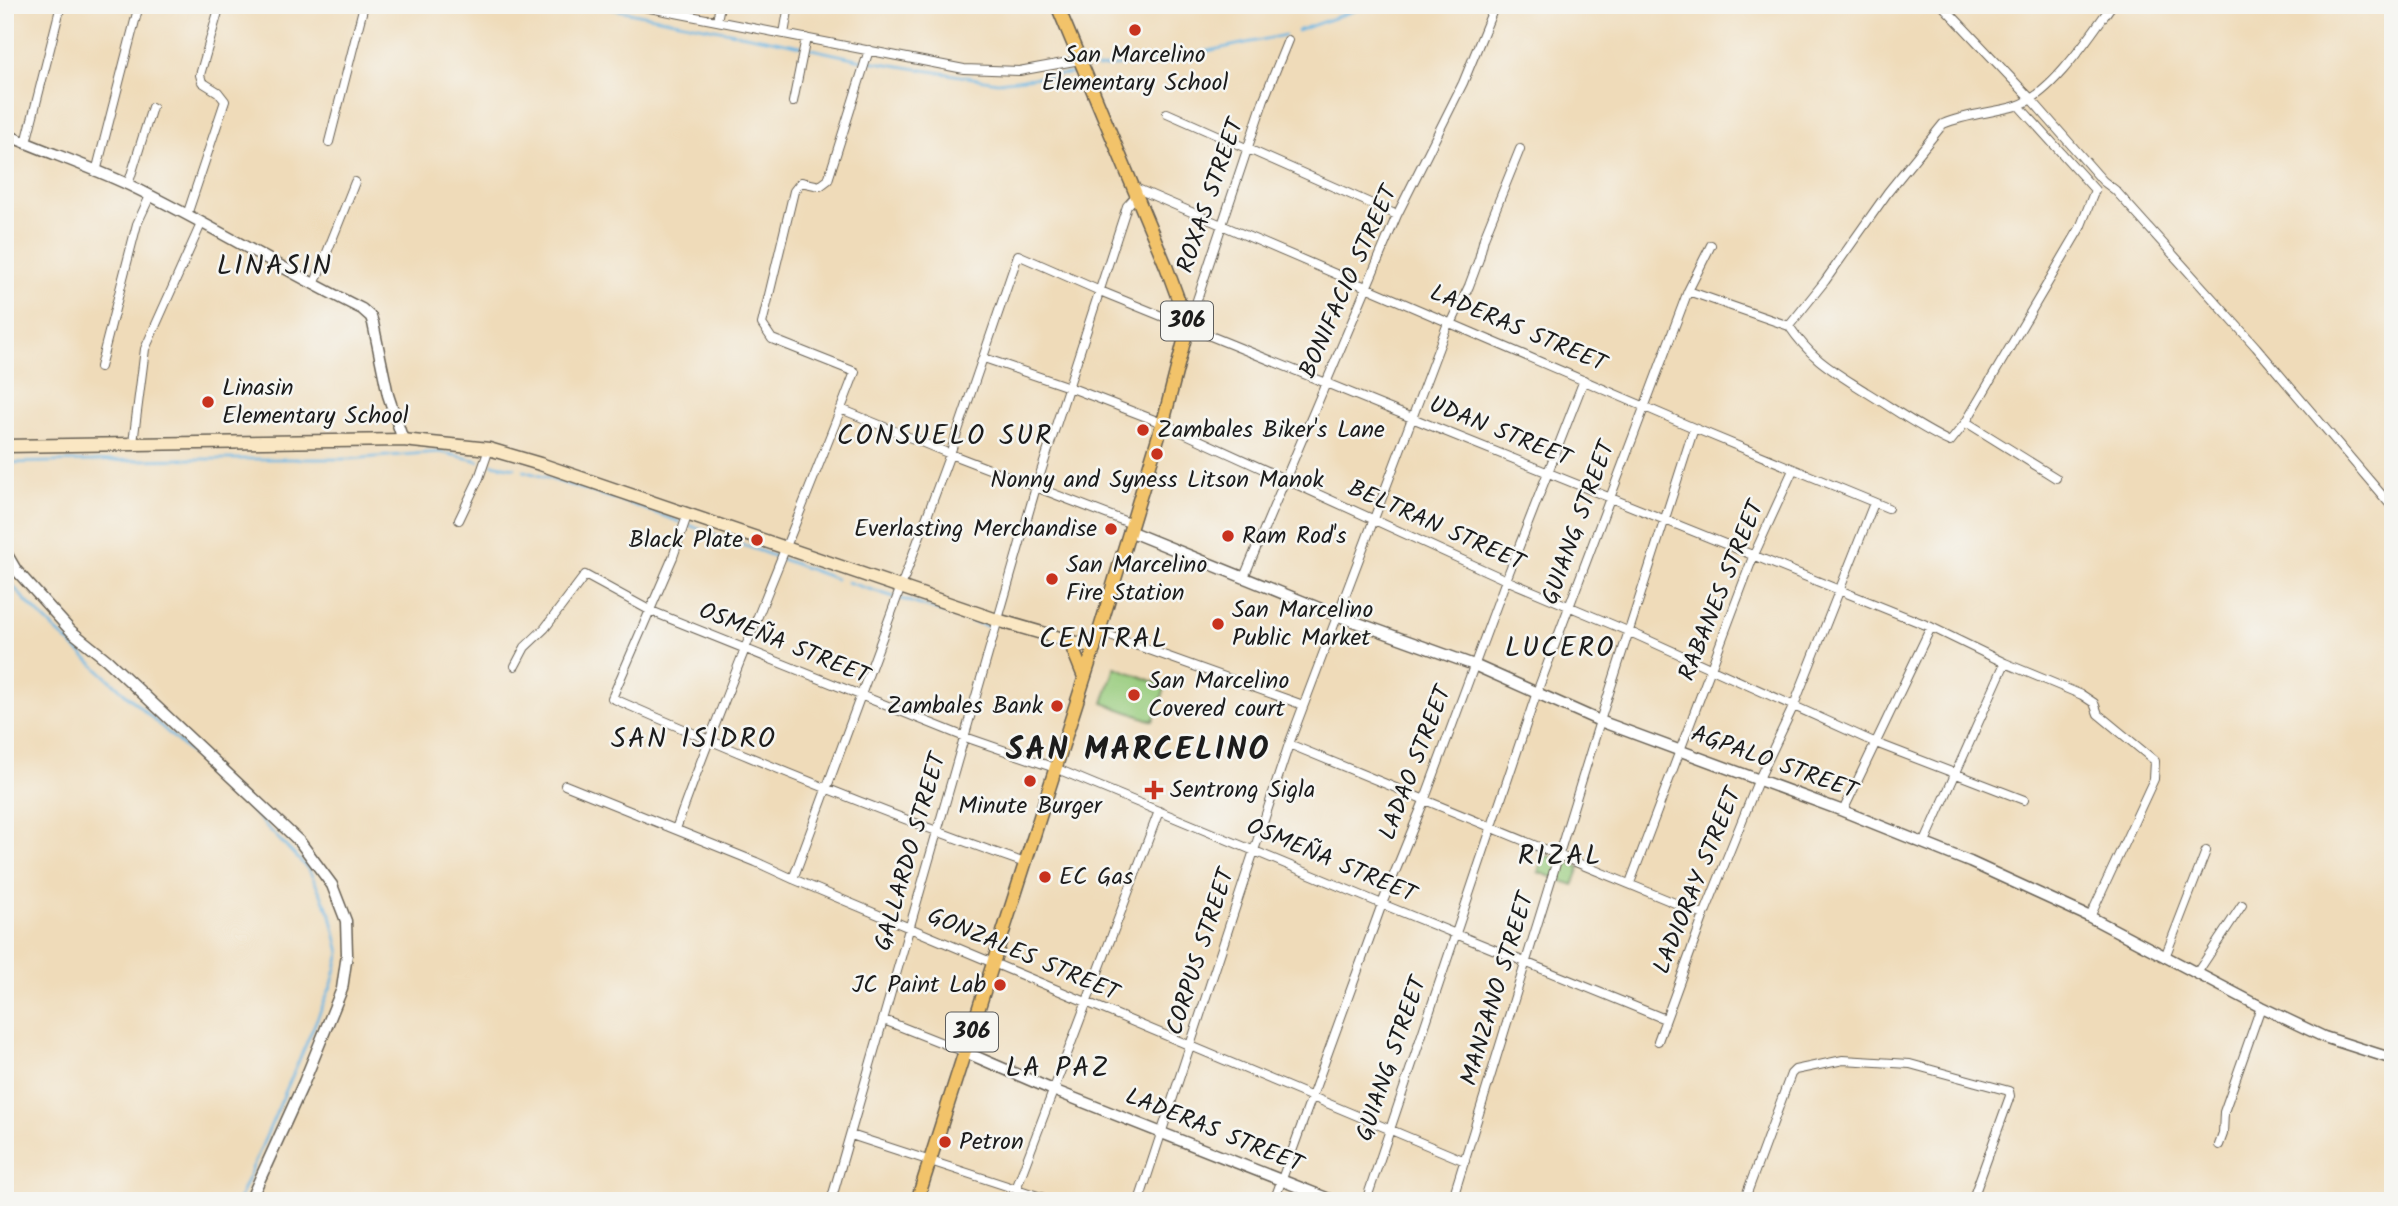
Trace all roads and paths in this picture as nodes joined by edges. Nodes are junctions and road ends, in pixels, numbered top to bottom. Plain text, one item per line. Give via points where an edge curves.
1 (61, 5) edge
2 (139, 5) edge
3 (220, 5) edge
4 (364, 5) edge
5 (634, 5) edge
6 (720, 5) edge
7 (789, 5) edge
8 (1057, 5) edge
9 (1495, 5) edge
10 (1942, 5) edge
11 (2112, 5) edge
12 (669, 9) edge
13 (717, 21) junction
14 (785, 34) junction
15 (1288, 40) dead end
16 (805, 45) junction
17 (868, 56) junction
18 (1080, 60) junction
19 (2030, 98) junction
20 (793, 102) dead end
21 (2019, 106) junction
22 (152, 107) dead end
23 (1167, 113) dead end
24 (5, 134) edge
25 (329, 142) dead end
26 (26, 143) junction
27 (1247, 149) junction
28 (1520, 149) dead end
29 (96, 172) junction
30 (2103, 181) junction
31 (355, 182) dead end
32 (128, 185) junction
33 (2095, 190) junction
34 (1134, 191) junction
35 (150, 196) junction
36 (187, 215) junction
37 (1397, 215) junction
38 (201, 224) junction
39 (1222, 224) junction
40 (1711, 246) dead end
41 (314, 285) junction
42 (1367, 288) junction
43 (1100, 291) junction
44 (1688, 291) junction
45 (1449, 323) junction
46 (1188, 326) junction
47 (1789, 327) junction
48 (984, 358) junction
49 (100, 368) dead end
50 (1584, 380) junction
51 (1326, 382) junction
52 (1069, 387) junction
53 (1643, 405) junction
54 (841, 409) junction
55 (1412, 418) junction
56 (1966, 422) junction
57 (1162, 423) junction
58 (1694, 428) junction
59 (403, 440) junction
60 (133, 443) junction
61 (5, 446) edge
62 (489, 449) junction
63 (950, 454) junction
64 (1793, 470) junction
65 (1547, 471) junction
66 (2056, 478) dead end
67 (1285, 480) junction
68 (1036, 487) junction
69 (1609, 497) junction
70 (1874, 503) junction
71 (1888, 508) dead end
72 (2393, 508) edge
73 (688, 513) junction
74 (1374, 519) junction
75 (459, 520) dead end
76 (1665, 521) junction
77 (1130, 527) junction
78 (786, 548) junction
79 (5, 551) edge
80 (1754, 557) junction
81 (1244, 577) junction
82 (1506, 580) junction
83 (901, 586) junction
84 (1839, 591) junction
85 (1569, 606) junction
86 (651, 611) junction
87 (1336, 615) junction
88 (998, 620) junction
89 (1931, 627) junction
90 (1099, 632) junction
91 (1630, 632) junction
92 (1065, 639) junction
93 (1094, 648) junction
94 (746, 650) junction
95 (2005, 663) junction
96 (1474, 665) junction
97 (515, 666) dead end
98 (1712, 668) junction
99 (1084, 677) junction
100 (1536, 692) junction
101 (861, 695) junction
102 (1303, 705) junction
103 (1794, 705) junction
104 (1600, 721) junction
105 (965, 737) junction
106 (708, 738) junction
107 (1876, 743) junction
108 (1289, 744) junction
109 (1681, 751) junction
110 (1055, 768) junction
111 (1955, 774) junction
112 (1758, 781) junction
113 (565, 785) dead end
114 (827, 789) junction
115 (2024, 800) dead end
116 (1424, 801) junction
117 (1158, 811) junction
118 (1843, 811) junction
119 (1490, 827) junction
120 (676, 829) junction
121 (937, 832) junction
122 (1924, 844) junction
123 (1254, 850) junction
124 (2206, 851) dead end
125 (1559, 855) junction
126 (1025, 863) junction
127 (793, 879) junction
128 (1630, 883) junction
129 (1381, 904) junction
130 (2242, 905) dead end
131 (1704, 915) junction
132 (2090, 917) junction
133 (908, 928) junction
134 (1455, 934) junction
135 (2165, 957) junction
136 (994, 962) junction
137 (1525, 963) junction
138 (2197, 973) junction
139 (1085, 1002) junction
140 (2262, 1007) junction
141 (1665, 1018) junction
142 (884, 1020) junction
143 (1658, 1041) dead end
144 (1191, 1046) junction
145 (965, 1052) junction
146 (2393, 1059) edge
147 (1053, 1090) junction
148 (1314, 1096) junction
149 (1388, 1129) junction
150 (1161, 1132) junction
151 (851, 1135) junction
152 (2219, 1145) dead end
153 (930, 1159) junction
154 (1465, 1161) junction
155 (1282, 1180) junction
156 (1016, 1189) junction
157 (1972, 1200) edge
158 (250, 1201) edge
159 (831, 1201) edge
160 (917, 1201) edge
161 (1053, 1201) edge
162 (1139, 1201) edge
163 (1274, 1201) edge
164 (1334, 1201) edge
165 (1366, 1201) edge
166 (1452, 1201) edge
167 (1744, 1201) edge

1 - 26 street
2 - 29 street
3 - 36 street via 200,75 225,101
4 - 25 street
5 - 12 street
6 - 13 street
7 - 14 street
8 - 18 main road, 306
9 - 37 street, BONIFACIO STREET via 1458,94
10 - 19 street
11 - 19 street via 2072,60
12 - 13 street
13 - 14 street
14 - 16 street
15 - 27 street, ROXAS STREET
16 - 17 street
16 - 20 street
17 - 18 street via 1019,71
17 - 54 street via 828,180 820,187 801,182 794,191 762,324 772,339 855,372
18 - 34 main road, 306
19 - 21 street
19 - 30 street
21 - 33 street
21 - 47 street via 1943,124
22 - 32 street
23 - 27 street
24 - 26 street
26 - 29 street
27 - 37 street
27 - 39 street, ROXAS STREET
28 - 45 street, CORPUS STREET via 1469,286
29 - 32 street
30 - 33 street
30 - 72 street via 2195,277
31 - 41 street
32 - 35 street
33 - 56 street via 2080,229
34 - 39 street, LADERAS STREET
34 - 43 street, GALLARDO STREET
34 - 46 main road, 306
35 - 36 street
35 - 49 street via 137,225
36 - 38 street
37 - 42 street, BONIFACIO STREET
38 - 41 street
38 - 60 street via 145,349
39 - 42 street, LADERAS STREET
39 - 46 street, ROXAS STREET
40 - 44 street, GUIANG STREET
41 - 59 street via 371,317
42 - 45 street, LADERAS STREET
42 - 51 street, BONIFACIO STREET
43 - 46 street, UDAN STREET
43 - 48 street, UDAN STREET via 1018,255
43 - 52 street, GALLARDO STREET
44 - 47 street
44 - 53 street, GUIANG STREET
45 - 50 street, LADERAS STREET
45 - 55 street, CORPUS STREET
46 - 51 street, UDAN STREET
46 - 57 main road, 306
47 - 56 street via 1824,366 1931,433 1950,442
48 - 52 street, BELTRAN STREET
48 - 63 street
50 - 53 street, LADERAS STREET
50 - 65 street, LADAO STREET
51 - 55 street, UDAN STREET
51 - 67 street, BONIFACIO STREET
52 - 57 street, BELTRAN STREET
52 - 68 street, GALLARDO STREET
53 - 58 street, LADERAS STREET
53 - 69 street, GUIANG STREET
54 - 63 street, AGPALO STREET
54 - 78 street
55 - 65 street, UDAN STREET
55 - 74 street, CORPUS STREET
56 - 66 street
57 - 67 street, BELTRAN STREET
57 - 77 main road, 306
58 - 64 street, LADERAS STREET
58 - 76 street, MANZANO STREET
59 - 60 main road
59 - 62 main road
60 - 61 main road
62 - 73 main road
62 - 75 street
63 - 68 street, AGPALO STREET
63 - 83 street
64 - 70 street, LADERAS STREET
64 - 80 street, RABANES STREET
65 - 69 street, UDAN STREET
65 - 82 street, LADAO STREET
67 - 74 street, BELTRAN STREET
67 - 81 street, BONIFACIO STREET
68 - 77 street, AGPALO STREET
68 - 88 street, GALLARDO STREET
69 - 76 street, UDAN STREET
69 - 85 street, GUIANG STREET
70 - 71 street, LADERAS STREET
70 - 84 street, LADIORAY STREET
73 - 78 main road
73 - 86 street
74 - 82 street, BELTRAN STREET
74 - 87 street, CORPUS STREET
76 - 80 street, UDAN STREET
76 - 91 street, MANZANO STREET
77 - 81 street, AGPALO STREET
77 - 90 main road, 306
78 - 83 main road
78 - 94 street
79 - 158 street via 16,570 71,631 300,842 337,897 346,921 342,989
80 - 84 street, UDAN STREET
80 - 98 street, RABANES STREET
81 - 87 street, AGPALO STREET
82 - 85 street, BELTRAN STREET
82 - 96 street, LADAO STREET
83 - 88 main road
83 - 101 street
84 - 89 street, UDAN STREET
84 - 103 street, LADIORAY STREET
85 - 91 street, BELTRAN STREET
85 - 100 street, GUIANG STREET
86 - 94 street, OSMEÑA STREET
86 - 97 street, OSMEÑA STREET via 585,575 525,647
86 - 106 street via 612,698
87 - 96 street, AGPALO STREET
87 - 102 street, CORPUS STREET
88 - 92 main road
88 - 105 street, GALLARDO STREET
89 - 95 street, UDAN STREET
89 - 107 street
90 - 93 main road, 306
90 - 102 street
91 - 98 street, BELTRAN STREET
91 - 104 street, MANZANO STREET
92 - 93 main road
92 - 99 main road
93 - 99 main road, 306
94 - 101 street, OSMEÑA STREET
94 - 106 street
95 - 111 street
95 - 132 street, UDAN STREET via 2082,695 2155,761 2154,779
96 - 100 street, AGPALO STREET
96 - 116 street, LADAO STREET
98 - 103 street, BELTRAN STREET
98 - 109 street, RABANES STREET
99 - 110 main road, 306
100 - 104 street, AGPALO STREET
100 - 119 street, GUIANG STREET
101 - 105 street, OSMEÑA STREET
101 - 114 street
102 - 108 street, CORPUS STREET
103 - 107 street, BELTRAN STREET
103 - 112 street, LADIORAY STREET
104 - 109 street, AGPALO STREET
104 - 125 street, MANZANO STREET
105 - 110 street, OSMEÑA STREET
105 - 121 street, GALLARDO STREET
106 - 114 street
106 - 120 street
107 - 111 street, BELTRAN STREET
107 - 118 street
108 - 116 street
108 - 123 street, CORPUS STREET
109 - 112 street, AGPALO STREET
109 - 128 street, RABANES STREET
110 - 117 street, OSMEÑA STREET
110 - 126 main road, 306
111 - 115 street, BELTRAN STREET
111 - 122 street
112 - 118 street, AGPALO STREET
112 - 131 street, LADIORAY STREET
113 - 120 street, GONZALES STREET
114 - 121 street
114 - 127 street
116 - 119 street
116 - 129 street, LADAO STREET
117 - 123 street, OSMEÑA STREET
117 - 139 street
118 - 122 street, AGPALO STREET
119 - 125 street
119 - 134 street, GUIANG STREET
120 - 127 street, GONZALES STREET
121 - 126 street
121 - 133 street, GALLARDO STREET
122 - 132 street, AGPALO STREET
123 - 129 street, OSMEÑA STREET
123 - 144 street, CORPUS STREET
124 - 135 street
125 - 128 street
125 - 137 street, MANZANO STREET
126 - 136 main road, 306
127 - 133 street, GONZALES STREET
128 - 131 street
129 - 134 street, OSMEÑA STREET
129 - 148 street, LADAO STREET
130 - 138 street
131 - 141 street, LADIORAY STREET
132 - 135 street, AGPALO STREET
133 - 136 street, GONZALES STREET
133 - 142 street, GALLARDO STREET
134 - 137 street, OSMEÑA STREET
134 - 149 street, GUIANG STREET
135 - 138 street, AGPALO STREET
136 - 139 street, GONZALES STREET
136 - 145 main road, 306
137 - 141 street, OSMEÑA STREET
137 - 154 street, MANZANO STREET
138 - 140 street, AGPALO STREET
139 - 144 street, GONZALES STREET
139 - 147 street
140 - 146 street, AGPALO STREET via 2324,1037
140 - 152 street via 2224,1112
141 - 143 street, LADIORAY STREET
142 - 145 street, LADERAS STREET
142 - 151 street, GALLARDO STREET
144 - 148 street, GONZALES STREET
144 - 150 street, CORPUS STREET
145 - 147 street, LADERAS STREET
145 - 153 main road, 306
147 - 150 street, LADERAS STREET
147 - 156 street
148 - 149 street, GONZALES STREET
148 - 155 street, LADAO STREET
149 - 154 street, GONZALES STREET
149 - 165 street, GUIANG STREET
150 - 155 street, LADERAS STREET
150 - 162 street, CORPUS STREET
151 - 153 street
151 - 159 street, GALLARDO STREET
153 - 156 street
153 - 160 main road, 306
154 - 166 street, MANZANO STREET
155 - 163 street, LADAO STREET
155 - 164 street, LADERAS STREET
156 - 161 street
157 - 167 street via 2011,1096 2009,1091 1910,1064 1843,1060 1791,1074

